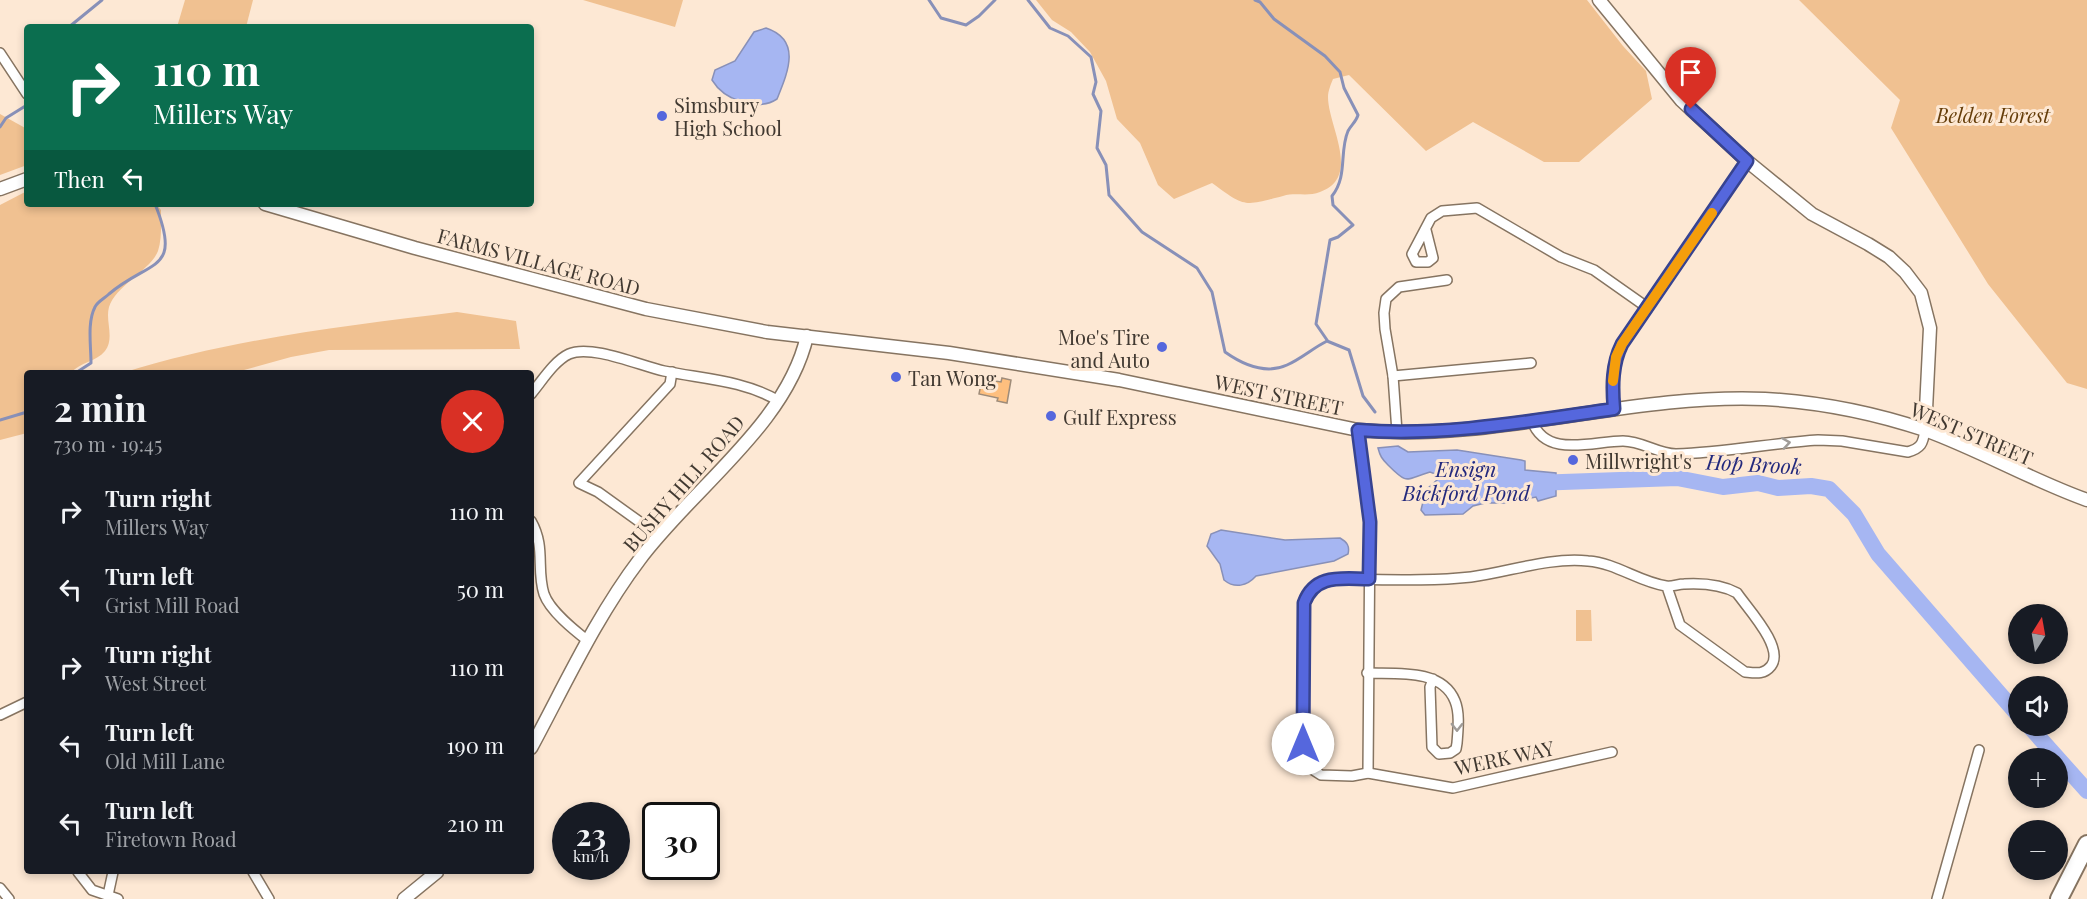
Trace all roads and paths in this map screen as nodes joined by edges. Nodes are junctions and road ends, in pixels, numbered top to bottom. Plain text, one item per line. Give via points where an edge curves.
1 (1599, 0) edge
2 (0, 52) edge
3 (24, 89) edge
4 (1747, 161) junction
5 (24, 180) edge
6 (0, 189) edge
7 (275, 207) edge
8 (1426, 230) dead end
9 (1447, 280) dead end
10 (1648, 308) junction
11 (807, 336) junction
12 (1531, 363) dead end
13 (672, 372) junction
14 (1394, 376) junction
15 (534, 390) edge
16 (779, 401) junction
17 (1614, 409) junction
18 (1532, 421) junction
19 (1358, 430) junction
20 (1925, 430) junction
21 (1397, 432) junction
22 (2087, 500) edge
23 (534, 526) edge
24 (658, 536) junction
25 (1369, 579) junction
26 (1667, 587) junction
27 (588, 641) junction
28 (1367, 673) junction
29 (1433, 679) junction
30 (24, 703) edge
31 (0, 715) edge
32 (534, 742) edge
33 (1980, 750) dead end
34 (1612, 752) dead end
35 (1368, 774) junction
36 (2087, 844) edge
37 (80, 874) edge
38 (113, 874) edge
39 (254, 874) edge
40 (435, 874) edge
41 (0, 888) edge
42 (108, 895) junction
43 (9, 899) edge
44 (118, 899) edge
45 (269, 899) edge
46 (404, 899) edge
47 (1937, 899) edge
48 (2059, 899) edge

1 - 4 main road via 1681,100
2 - 3 street
4 - 10 street
4 - 20 main road via 1812,214 1889,257 1920,293 1930,328
5 - 6 main road
7 - 11 main road, FARMS VILLAGE ROAD via 646,309
8 - 10 street via 1431,218 1442,211 1477,208 1561,257 1594,270
9 - 14 street via 1399,286 1386,298 1385,329
10 - 17 street via 1616,357
11 - 16 main road, BUSHY HILL ROAD via 803,355
11 - 19 main road, WEST STREET via 1119,380
12 - 14 street
13 - 15 street via 604,354 577,352 558,362
13 - 16 street via 729,382
13 - 24 street via 670,384 579,483 598,492
14 - 21 street
16 - 24 main road, BUSHY HILL ROAD
17 - 18 main road, WEST STREET
17 - 20 main road, WEST STREET via 1680,401 1784,401 1837,408
18 -> 20 street via 1539,435 1568,445 1641,442 1673,454 1818,440 1908,452 1923,443
18 - 21 main road, WEST STREET
19 - 21 main road, WEST STREET
19 - 25 street via 1370,522
20 - 22 main road, WEST STREET
23 - 27 street via 539,534 544,594 567,625
24 - 27 main road, BUSHY HILL ROAD via 625,580
25 - 26 street via 1473,577 1552,561 1586,561 1599,562
25 - 28 street
25 - 35 street, WERK WAY via 1320,582 1307,593 1303,666 1303,748 1307,766 1321,775
26 - 26 street via 1680,625 1745,672 1757,674 1772,665 1774,647 1737,593 1711,584
27 - 32 main road, BUSHY HILL ROAD
28 - 29 street via 1416,674
28 - 35 street
29 -> 29 street via 1455,699 1457,707 1456,749 1444,755 1432,747
30 - 31 street
33 - 47 street
34 - 35 street, WERK WAY via 1453,788
36 - 48 highway
37 - 42 street via 92,890
38 - 42 street
39 - 45 street
40 - 46 main road
41 - 43 street
42 - 44 street

